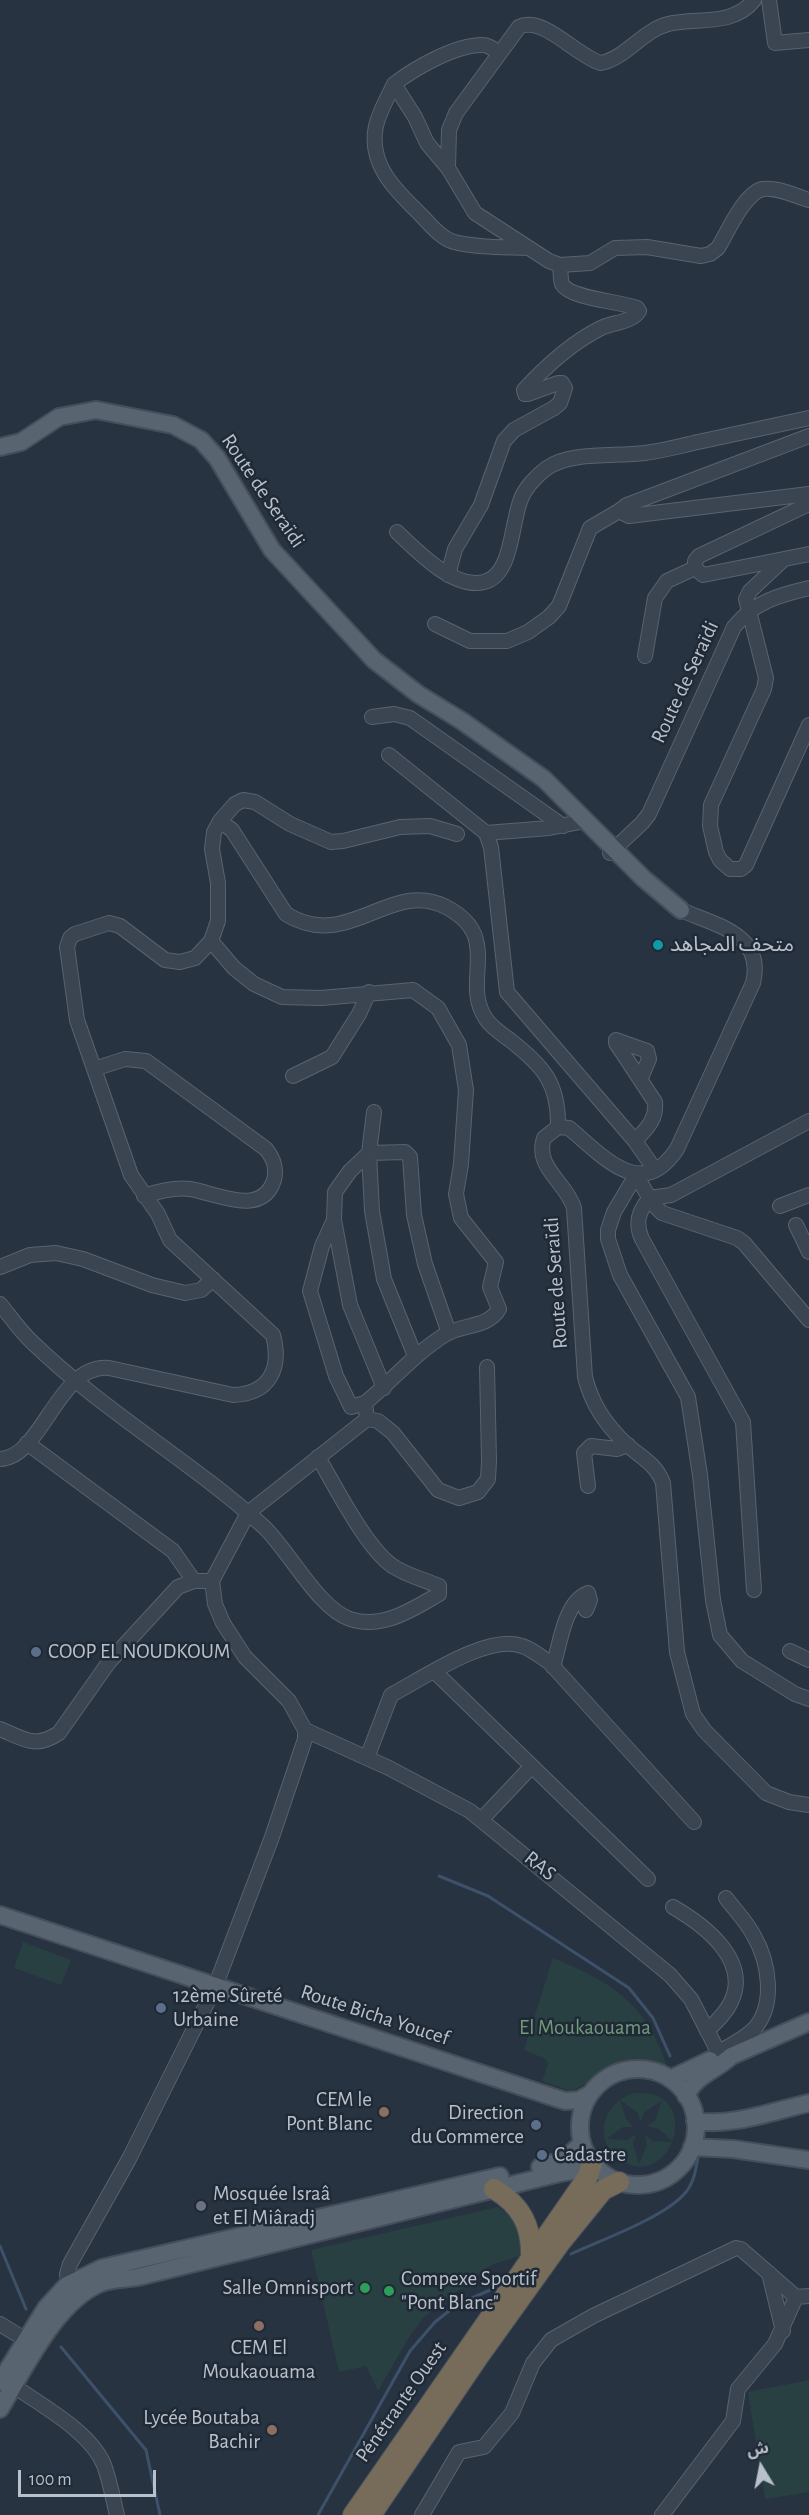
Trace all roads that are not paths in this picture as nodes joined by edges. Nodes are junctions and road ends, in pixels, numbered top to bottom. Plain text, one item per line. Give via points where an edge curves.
1 (754, 0) edge
2 (769, 0) edge
3 (809, 40) edge
4 (499, 53) junction
5 (394, 84) junction
6 (447, 168) junction
7 (809, 200) edge
8 (528, 248) junction
9 (560, 265) junction
10 (809, 418) edge
11 (809, 436) edge
12 (0, 447) edge
13 (809, 494) edge
14 (809, 504) edge
15 (619, 511) junction
16 (397, 532) dead end
17 (809, 554) edge
18 (783, 560) junction
19 (694, 568) junction
20 (448, 575) junction
21 (809, 588) edge
22 (748, 612) junction
23 (435, 624) dead end
24 (645, 656) dead end
25 (372, 717) dead end
26 (809, 725) edge
27 (389, 755) dead end
28 (535, 772) junction
29 (220, 821) junction
30 (580, 822) junction
31 (562, 826) junction
32 (486, 833) junction
33 (457, 834) dead end
34 (614, 853) junction
35 (681, 910) joint
36 (211, 941) junction
37 (369, 992) junction
38 (94, 1069) junction
39 (293, 1076) dead end
40 (641, 1078) dead end
41 (374, 1112) dead end
42 (809, 1121) edge
43 (558, 1126) junction
44 (635, 1141) junction
45 (369, 1153) junction
46 (656, 1170) junction
47 (636, 1176) junction
48 (809, 1195) edge
49 (144, 1196) junction
50 (650, 1198) junction
51 (780, 1206) dead end
52 (334, 1220) junction
53 (796, 1225) dead end
54 (809, 1252) edge
55 (0, 1267) edge
56 (213, 1279) junction
57 (0, 1304) edge
58 (809, 1320) edge
59 (449, 1333) junction
60 (415, 1356) junction
61 (488, 1367) dead end
62 (75, 1379) junction
63 (384, 1388) junction
64 (365, 1403) junction
65 (367, 1419) junction
66 (27, 1443) junction
67 (628, 1445) junction
68 (318, 1457) junction
69 (0, 1459) edge
70 (588, 1486) dead end
71 (248, 1513) junction
72 (194, 1581) junction
73 (212, 1581) junction
74 (754, 1590) dead end
75 (586, 1610) dead end
76 (790, 1651) dead end
77 (809, 1660) edge
78 (553, 1667) junction
79 (435, 1672) junction
80 (809, 1699) edge
81 (0, 1729) edge
82 (305, 1730) junction
83 (367, 1758) junction
84 (532, 1766) junction
85 (809, 1805) edge
86 (481, 1820) junction
87 (694, 1822) dead end
88 (648, 1879) dead end
89 (726, 1898) dead end
90 (673, 1907) dead end
91 (0, 1916) edge
92 (215, 1987) junction
93 (809, 2022) edge
94 (707, 2031) junction
95 (724, 2056) junction
96 (670, 2079) junction
97 (590, 2094) junction
98 (686, 2096) junction
99 (565, 2102) junction
100 (809, 2103) edge
101 (580, 2119) junction
102 (695, 2121) junction
103 (731, 2121) junction
104 (582, 2143) junction
105 (692, 2147) junction
106 (733, 2149) junction
107 (809, 2160) edge
108 (593, 2166) junction
109 (619, 2182) junction
110 (494, 2189) junction
111 (525, 2266) junction
112 (769, 2273) junction
113 (68, 2285) junction
114 (803, 2297) edge
115 (75, 2301) junction
116 (51, 2313) junction
117 (0, 2324) edge
118 (783, 2331) junction
119 (33, 2337) junction
120 (7, 2384) edge
121 (0, 2409) edge
122 (117, 2515) edge
123 (353, 2515) edge
124 (371, 2515) edge
125 (422, 2515) edge
126 (662, 2515) edge

1 - 4 street via 736,15 722,19 665,25 645,34 614,59 601,63 531,23 519,27
2 - 3 street via 775,43
4 - 5 street via 481,45 457,51 414,69
4 - 6 street via 456,113 449,130
5 - 6 street via 427,144
5 - 8 street via 376,125 374,151 381,170 401,196 452,242
6 - 8 street via 475,213
7 - 9 street via 762,189 750,195 718,248 710,254 647,247 615,248 590,263
8 - 9 street
9 - 20 street via 562,283 570,293 625,303 639,311 628,320 601,328 555,357 524,390 525,394 558,383 565,388 554,408 514,430 504,441 481,505 455,549
10 - 20 street via 646,453 563,459 547,468 521,498 504,565 495,578 470,583
11 - 15 street
12 - 28 main road, Route de Seraïdi via 21,442 59,417 96,410 188,431 217,458 272,550 374,660
13 - 15 street via 629,516
14 - 19 street via 699,556
15 - 23 street via 590,528 559,606 528,632 507,641 470,641
16 - 20 street
17 - 18 street
18 - 19 street via 703,575
18 - 22 street via 747,595
19 - 24 street via 667,581 656,598
21 - 22 street, Route de Seraïdi via 767,599
22 - 26 street via 765,684 710,812 718,856 730,869 746,865
22 - 34 street, Route de Seraïdi via 729,635 652,820
25 - 31 street via 394,714 410,718
27 - 32 street
28 - 30 main road, Route de Seraïdi
28 - 34 main road, Route de Seraïdi
29 - 33 street via 235,804 247,800 331,842 400,827 430,826
29 - 36 street via 212,849 218,882 218,921
29 - 43 street via 232,830 286,914 298,922 311,926 339,925 413,900 440,903 461,916 478,946 482,1011 493,1027 549,1077 557,1101
30 - 31 street
30 - 34 main road, Route de Seraïdi
31 - 32 street
32 - 44 street via 491,847 507,992
34 - 35 main road, Route de Seraïdi via 649,891
35 - 46 street, Route de Seraïdi via 744,940 753,955 755,974 676,1149
36 - 37 street via 254,984 282,997 321,998
36 - 38 street via 195,958 180,962 158,956 115,924 72,935 68,947 77,1020
37 - 39 street via 332,1057
37 - 59 street via 413,990 438,1008 459,1045 466,1090 456,1194 461,1218 496,1262 490,1287 499,1309 488,1321
38 - 49 street via 131,1175
38 - 49 street via 125,1059 146,1061 266,1149 274,1162 275,1176 269,1189 251,1201 190,1189
40 - 44 street via 656,1111 651,1124
41 - 45 street
42 - 50 street via 671,1195
43 - 47 street via 569,1128 623,1171
43 - 67 street, Route de Seraïdi via 544,1138 541,1156 574,1208 585,1377 595,1407
44 - 46 street
45 - 52 street via 335,1192
45 - 59 street via 405,1152 410,1157 414,1215 425,1264
45 - 60 street via 372,1210 384,1279
46 - 47 street
47 - 50 street
47 - 80 street via 614,1212 608,1239 620,1275 688,1398 712,1600 720,1635 742,1661
48 - 51 street
49 - 56 street via 170,1240
50 - 58 street via 667,1216 744,1243
50 - 74 street via 638,1218 639,1233 743,1422
52 - 63 street via 350,1305
52 - 64 street via 322,1246 310,1291 336,1376 351,1407
53 - 54 street
55 - 56 street via 30,1255 56,1253 185,1293 201,1290
56 - 62 street via 273,1335 277,1349 275,1367 266,1384 249,1394 233,1395 102,1367 87,1370
57 - 62 street via 31,1342
59 - 60 street
60 - 63 street
61 - 65 street via 488,1479 478,1492 459,1497 438,1490 393,1433
62 - 66 street
62 - 71 street
63 - 64 street
64 - 65 street
65 - 68 street
66 - 69 street via 13,1456
66 - 72 street via 173,1551
67 - 70 street via 617,1449 591,1446 584,1453
67 - 85 street, Route de Seraïdi via 652,1465 663,1482 677,1652 693,1714 766,1793
68 - 71 street
68 - 71 street via 382,1557 394,1568 439,1586 439,1594 403,1616 372,1622 352,1620 335,1612 277,1540
71 - 73 street
72 - 73 street
72 - 81 street via 178,1587 109,1662 59,1733 48,1741 35,1743
73 - 82 street via 215,1604 234,1640 245,1657 289,1701
75 - 78 street via 588,1593 569,1613
76 - 77 street
78 - 79 street via 521,1645 500,1644 478,1648
78 - 87 street
79 - 83 street via 391,1695
79 - 84 street
82 - 83 street, RAS
82 - 92 street via 272,1837
83 - 86 street, RAS
84 - 86 street
84 - 88 street
86 - 94 street, RAS via 670,1975 691,1999
89 - 95 street via 754,1936 763,1958 768,1994 756,2027
90 - 94 street via 711,1934 733,1963 736,1982 732,2002
91 - 92 main road, Route Bicha Youcef
92 - 99 main road, Route Bicha Youcef
92 - 113 street via 129,2159 70,2264
93 - 95 main road
94 - 95 street, RAS
95 - 96 main road
95 - 98 main road via 700,2076
96 - 97 main road via 636,2069 602,2081
96 - 98 main road
97 - 99 main road
97 - 101 main road
98 - 102 main road
99 - 101 main road
100 - 103 main road
101 - 104 main road
102 - 103 main road
102 - 105 main road
103 - 106 main road via 722,2133
104 - 108 main road
104 - 113 main road via 558,2163 102,2268
105 - 106 main road
105 - 109 main road via 671,2175 637,2185
106 - 107 main road
108 - 109 main road
108 - 110 main road
108 - 111 highway, Pénétrante Ouest
109 - 124 highway, Pénétrante Ouest via 597,2196 560,2243
110 - 111 highway via 520,2210 528,2224 532,2241
110 - 115 main road via 101,2283
111 - 123 highway, Pénétrante Ouest
112 - 114 street
112 - 118 street
112 - 125 street via 741,2248 732,2248 559,2335 533,2362 512,2413 484,2447 459,2452
113 - 115 street
113 - 116 main road
114 - 118 street
115 - 116 main road
116 - 119 main road
117 - 119 street
118 - 126 street via 738,2389 733,2421
119 - 120 main road
120 - 121 main road
120 - 122 street via 89,2442 103,2464

